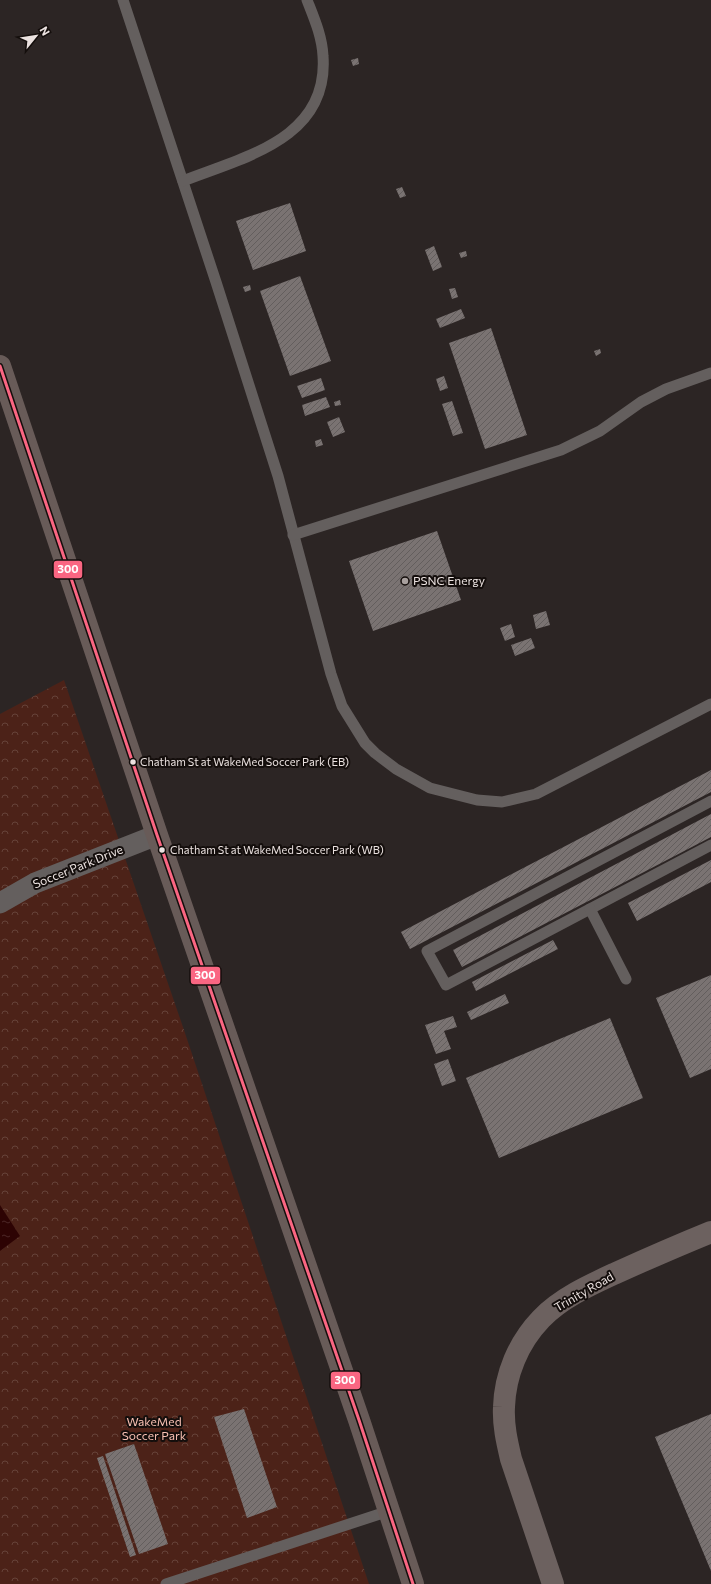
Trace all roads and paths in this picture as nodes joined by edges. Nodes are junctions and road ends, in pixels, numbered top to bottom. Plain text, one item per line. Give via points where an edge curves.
1 (123, 0) edge
2 (307, 0) edge
3 (183, 180) junction
4 (0, 366) edge
5 (711, 373) edge
6 (293, 535) junction
7 (711, 704) edge
8 (711, 801) edge
9 (157, 836) junction
10 (711, 845) edge
11 (0, 903) edge
12 (590, 909) junction
13 (626, 979) dead end
14 (711, 1232) edge
15 (389, 1511) junction
16 (166, 1584) edge
17 (413, 1584) edge
18 (553, 1584) edge

1 - 3 lane
2 - 3 lane via 319,32 323,55 323,79 307,115 296,128 269,147
3 - 6 lane via 278,476
4 - 9 main road
5 - 6 lane via 640,402 600,431 561,450
6 - 7 lane via 342,706 361,738 375,754 430,788 478,800 502,802 536,794
8 - 12 lane via 428,951 446,985
9 - 11 street, Soccer Park Drive via 35,883
9 - 15 main road
10 - 12 lane
12 - 13 lane
14 - 18 main road, Trinity Road via 570,1297 538,1322 514,1361 504,1408 507,1442
15 - 16 lane
15 - 17 main road

